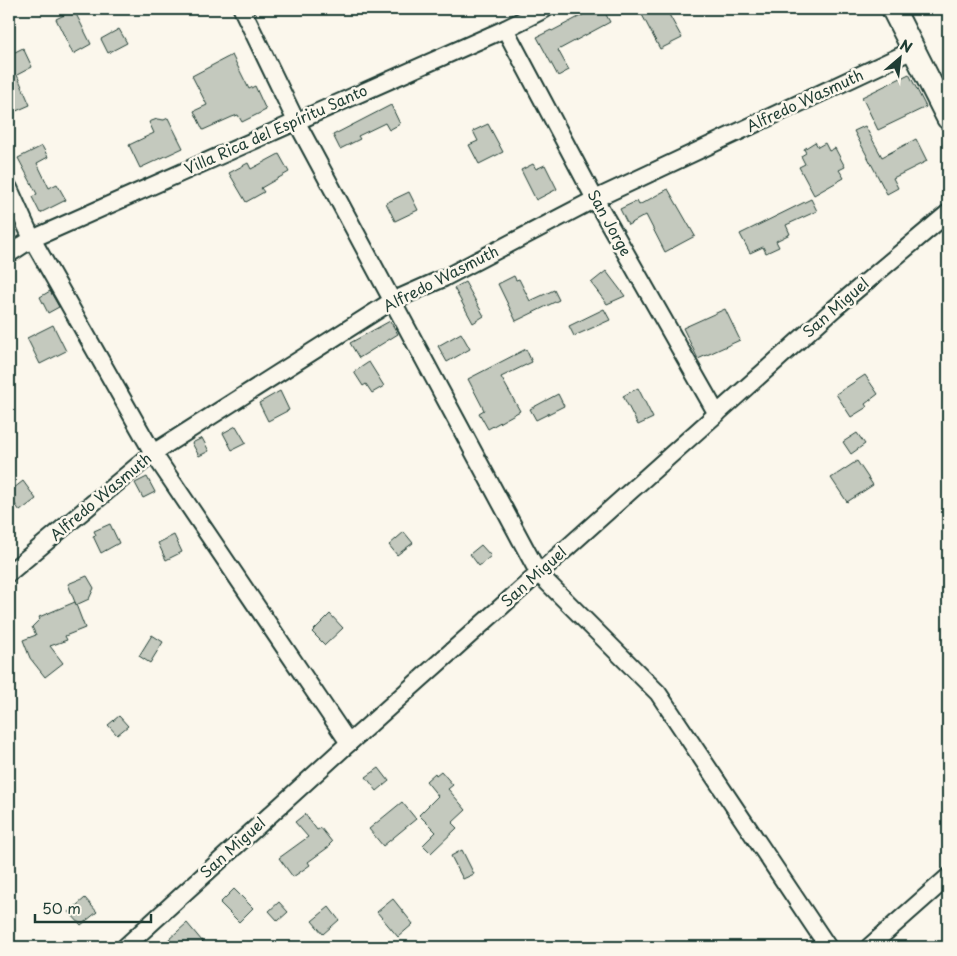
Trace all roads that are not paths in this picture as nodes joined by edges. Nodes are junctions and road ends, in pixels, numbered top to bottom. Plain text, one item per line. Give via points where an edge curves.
1 (242, 9) edge
2 (545, 9) edge
3 (893, 9) edge
4 (505, 29) junction
5 (913, 50) junction
6 (948, 118) edge
7 (296, 121) junction
8 (9, 188) edge
9 (595, 199) junction
10 (948, 213) edge
11 (32, 239) junction
12 (9, 254) edge
13 (392, 301) junction
14 (717, 414) junction
15 (153, 453) junction
16 (9, 573) edge
17 (539, 574) junction
18 (350, 743) junction
19 (948, 877) edge
20 (125, 947) edge
21 (828, 947) edge
22 (869, 947) edge

1 - 7 street
2 - 4 street, Villa Rica del Espíritu Santo
3 - 5 main road
4 - 7 street, Villa Rica del Espíritu Santo
4 - 9 street, San Jorge
5 - 6 main road
5 - 9 street, Alfredo Wasmuth
7 - 11 street, Villa Rica del Espíritu Santo
7 - 13 street
8 - 11 street
9 - 13 street, Alfredo Wasmuth via 444,278
9 - 14 street, San Jorge
10 - 14 street, San Miguel via 835,308
11 - 12 street, Villa Rica del Espíritu Santo
11 - 15 street
13 - 15 street, Alfredo Wasmuth
13 - 17 street
14 - 17 street, San Miguel
15 - 16 street, Alfredo Wasmuth
15 - 18 street
17 - 18 street, San Miguel
17 - 21 street via 658,693
18 - 20 street, San Miguel
19 - 22 street

